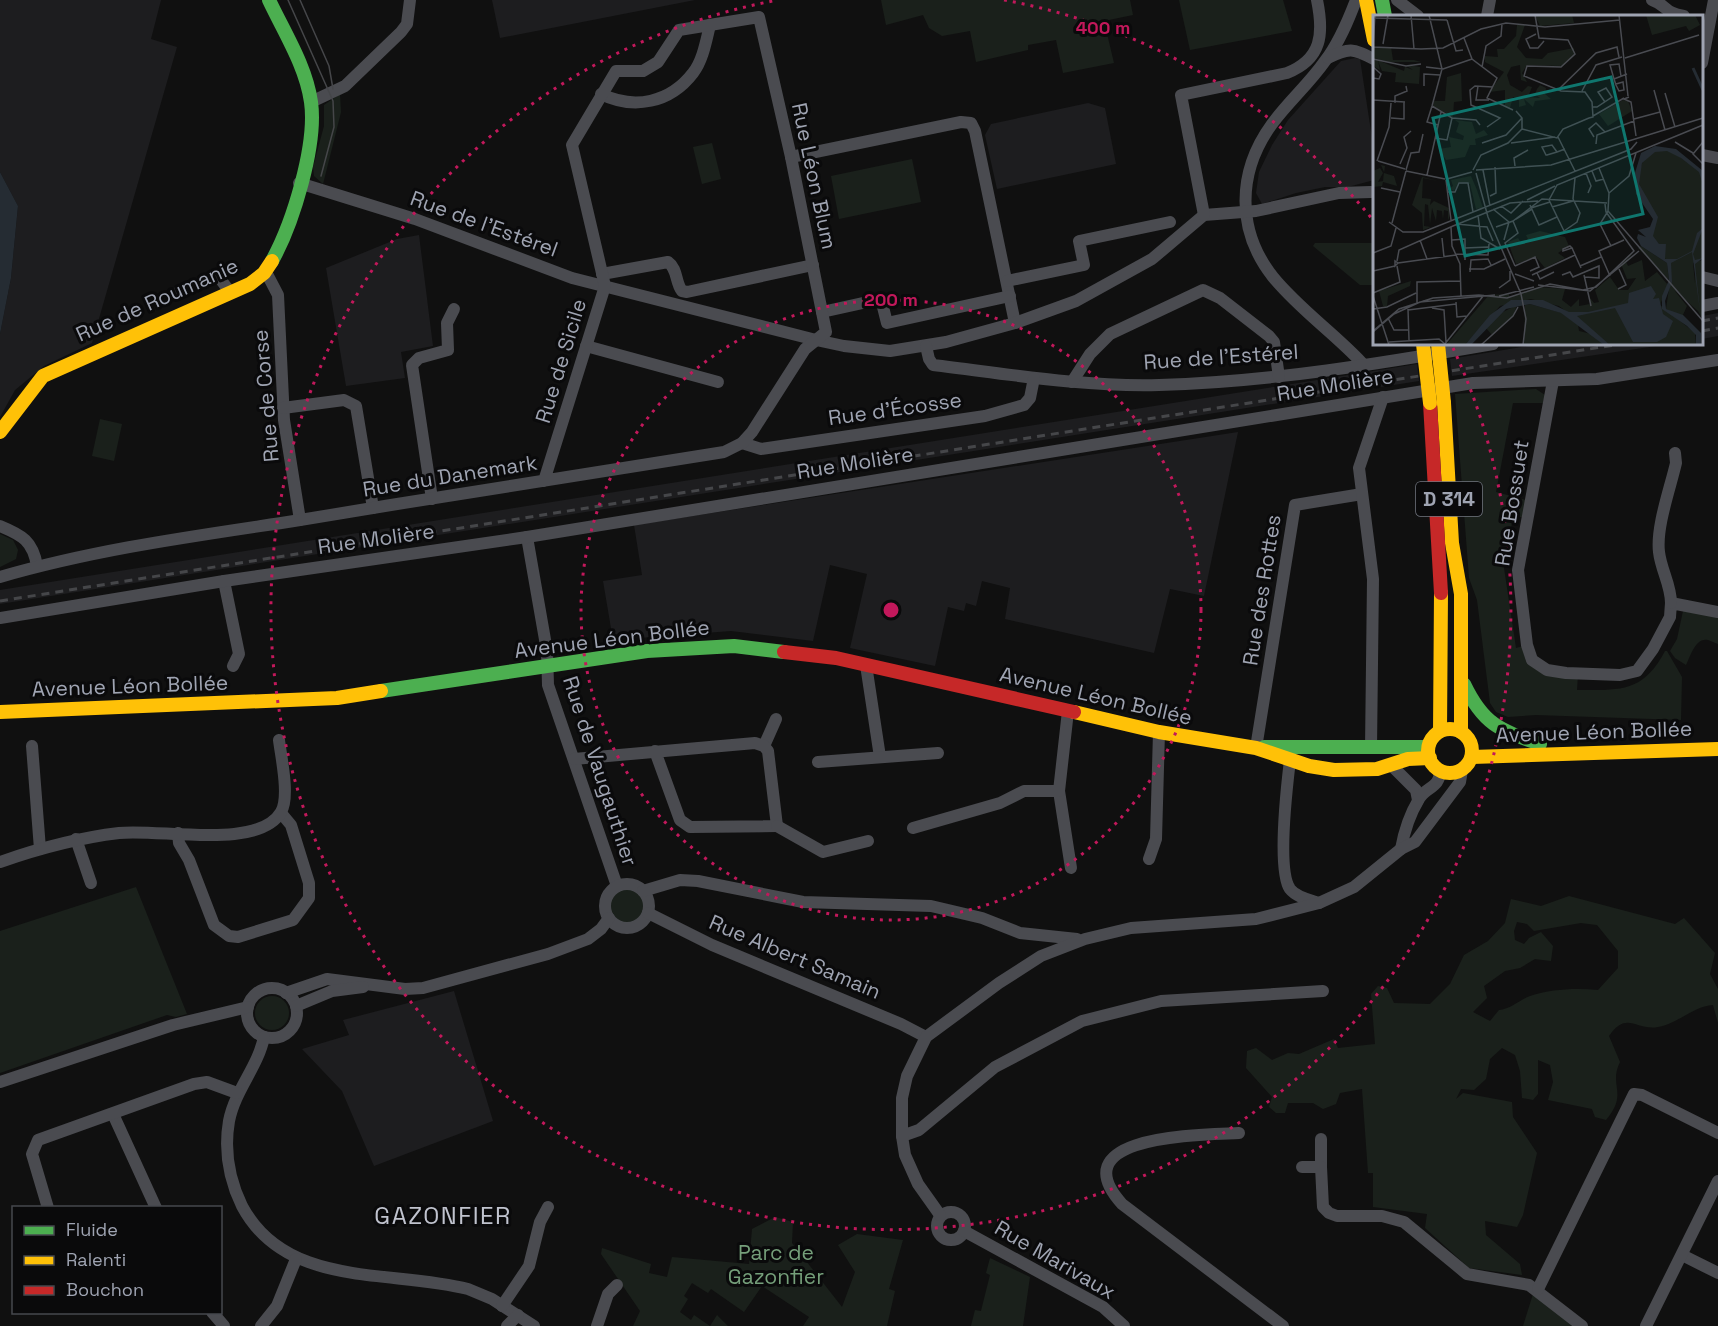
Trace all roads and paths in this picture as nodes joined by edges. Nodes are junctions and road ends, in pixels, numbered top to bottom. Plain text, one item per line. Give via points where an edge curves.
1 (269, 0) edge
2 (410, 0) edge
3 (1317, 0) edge
4 (1356, 0) edge
5 (1366, 0) edge
6 (1382, 0) edge
7 (1397, 0) edge
8 (1490, 0) edge
9 (1652, 0) edge
10 (1714, 0) edge
11 (1386, 15) edge
12 (1417, 15) edge
13 (1487, 15) edge
14 (1676, 15) edge
15 (1710, 21) edge
16 (710, 25) junction
17 (1373, 35) edge
18 (1703, 54) edge
19 (1327, 59) junction
20 (1373, 60) edge
21 (601, 94) junction
22 (311, 102) junction
23 (1703, 155) edge
24 (791, 157) junction
25 (1718, 158) edge
26 (299, 183) junction
27 (1371, 192) dead end
28 (1245, 212) junction
29 (1204, 215) junction
30 (1170, 222) dead end
31 (813, 265) junction
32 (266, 272) junction
33 (1703, 277) edge
34 (604, 280) junction
35 (1007, 281) junction
36 (1718, 281) edge
37 (179, 291) dead end
38 (230, 292) junction
39 (1010, 296) junction
40 (1718, 303) edge
41 (1703, 306) edge
42 (454, 309) dead end
43 (822, 312) junction
44 (1015, 323) junction
45 (816, 340) junction
46 (932, 345) junction
47 (1423, 345) edge
48 (1438, 345) edge
49 (1485, 345) edge
50 (586, 346) junction
51 (1718, 360) edge
52 (1362, 363) junction
53 (1279, 377) junction
54 (1034, 378) junction
55 (1553, 381) junction
56 (718, 382) dead end
57 (1072, 382) junction
58 (1383, 397) junction
59 (283, 408) junction
60 (0, 432) edge
61 (742, 443) junction
62 (1676, 453) dead end
63 (544, 481) junction
64 (1362, 494) junction
65 (432, 498) junction
66 (373, 508) junction
67 (300, 519) junction
68 (0, 526) edge
69 (527, 537) junction
70 (37, 566) junction
71 (0, 576) edge
72 (224, 581) junction
73 (1671, 603) junction
74 (1718, 612) edge
75 (0, 618) edge
76 (866, 665) junction
77 (233, 666) dead end
78 (547, 667) junction
79 (1461, 677) junction
80 (1068, 711) junction
81 (0, 712) edge
82 (776, 719) dead end
83 (1440, 731) junction
84 (1159, 732) junction
85 (1461, 732) junction
86 (1718, 739) edge
87 (279, 740) dead end
88 (1540, 744) junction
89 (32, 746) dead end
90 (764, 746) junction
91 (1256, 748) junction
92 (1371, 748) junction
93 (1718, 749) edge
94 (655, 751) junction
95 (1472, 751) junction
96 (1429, 752) junction
97 (938, 753) dead end
98 (880, 757) junction
99 (574, 759) junction
100 (1290, 760) junction
101 (818, 762) dead end
102 (1392, 766) junction
103 (1440, 770) junction
104 (1461, 770) junction
105 (1059, 791) junction
106 (1418, 800) junction
107 (281, 813) junction
108 (777, 826) junction
109 (913, 828) dead end
110 (178, 833) junction
111 (75, 839) junction
112 (868, 841) dead end
113 (40, 849) junction
114 (1401, 849) junction
115 (1149, 859) dead end
116 (0, 862) edge
117 (1071, 868) dead end
118 (91, 883) dead end
119 (617, 886) junction
120 (643, 891) junction
121 (1319, 903) junction
122 (648, 913) junction
123 (609, 918) junction
124 (1084, 939) junction
125 (376, 986) junction
126 (1323, 991) dead end
127 (286, 993) junction
128 (296, 1006) junction
129 (248, 1007) junction
130 (264, 1037) junction
131 (926, 1037) junction
132 (0, 1082) edge
133 (237, 1093) junction
134 (113, 1114) junction
135 (1239, 1133) dead end
136 (1718, 1133) edge
137 (902, 1136) junction
138 (1321, 1139) dead end
139 (1302, 1167) dead end
140 (1322, 1167) junction
141 (1718, 1181) edge
142 (47, 1206) edge
143 (155, 1206) edge
144 (548, 1207) dead end
145 (940, 1215) junction
146 (964, 1231) junction
147 (1682, 1255) junction
148 (296, 1259) junction
149 (1718, 1273) edge
150 (617, 1285) dead end
151 (1538, 1289) junction
152 (502, 1306) junction
153 (214, 1314) edge
154 (518, 1315) junction
155 (224, 1326) edge
156 (261, 1326) edge
157 (507, 1326) edge
158 (534, 1326) edge
159 (597, 1326) edge
160 (1124, 1326) edge
161 (1283, 1326) edge
162 (1582, 1326) edge
163 (1646, 1326) edge

1 - 22 main road
2 - 22 street via 407,24 401,32 345,86
3 - 29 street via 1322,24 1318,45 1299,68 1181,95
4 - 19 street
5 - 17 main road
6 - 11 main road
7 - 12 street
8 - 13 street
9 - 14 street via 1669,14
10 - 15 street
15 - 18 street
16 - 21 street via 679,30 658,62 643,71 616,71
16 - 21 street via 694,73 674,91 657,100 629,103
16 - 24 street, Rue Léon Blum via 759,17
19 - 20 street via 1354,50
19 - 28 street via 1261,142 1246,177
21 - 34 street via 572,145
22 - 26 main road via 311,142
23 - 25 street
24 - 31 street, Rue Léon Blum
24 - 35 street via 970,123 975,131
26 - 32 main road, Rue de Roumanie
26 - 34 street, Rue de l'Estérel via 416,219 544,269
27 - 28 street via 1339,193
28 - 29 street
28 - 52 street via 1253,239 1272,275
29 - 44 street, Rue de l'Estérel via 1152,259 1112,283
30 - 35 street via 1079,241 1084,266
31 - 34 street via 687,292 678,286 668,262
31 - 43 street, Rue Léon Blum
32 - 38 main road, Rue de Roumanie
32 - 59 street, Rue de Corse via 278,295
33 - 36 street
34 - 45 street, Rue de l'Estérel
34 - 50 street, Rue de Sicile
35 - 39 street
37 - 38 street via 218,276
38 - 60 main road, Rue de Roumanie via 43,376
39 - 43 street via 887,323 881,299
39 - 44 street
40 - 41 street
42 - 65 street via 447,323 448,350 418,358 412,365
43 - 45 street, Rue Léon Blum via 825,332
44 - 46 street, Rue de l'Estérel
45 - 46 street, Rue de l'Estérel via 890,351
45 - 61 street
46 - 54 street, Rue de l'Estérel via 930,362
47 - 83 main road, D 314, bridge via 1441,598
48 - 79 main road, D 314, bridge via 1452,543 1461,594
49 - 52 street, Rue de l'Estérel
50 - 56 street
50 - 63 street, Rue de Sicile
51 - 55 street, Rue Molière via 1597,379
52 - 53 street, Rue de l'Estérel
53 - 57 street, Rue de l'Estérel via 1158,385
53 - 57 street via 1274,342 1269,336 1220,298 1203,290 1110,334 1090,354
54 - 57 street, Rue de l'Estérel
54 - 61 street, Rue d'Écosse via 1030,398 1024,405 985,416 761,449
55 - 58 street, Rue Molière via 1473,383
55 - 73 street, Rue Bossuet via 1518,570 1532,660 1547,670 1571,674 1620,675 1637,671 1670,617
58 - 64 street via 1359,468
58 - 69 street, Rue Molière
59 - 66 street via 344,400 356,406
59 - 67 street, Rue de Corse
61 - 63 street, Rue du Danemark via 724,452
62 - 73 street, Rue Bossuet via 1659,540
63 - 65 street, Rue du Danemark
64 - 91 street, Rue des Rottes via 1295,505
64 - 92 street via 1373,579
65 - 66 street, Rue du Danemark
66 - 67 street, Rue du Danemark
67 - 70 street, Rue du Danemark via 87,554
68 - 70 street via 29,542
69 - 72 street, Rue Molière
69 - 78 street, Rue de Vaugauthier
70 - 71 street, Rue du Danemark
72 - 75 street, Rue Molière
72 - 77 street via 239,654
73 - 74 street
76 - 78 main road, Avenue Léon Bollée via 784,650 734,646 647,651
76 - 80 main road, Avenue Léon Bollée
76 - 98 street
78 - 81 main road, Avenue Léon Bollée via 337,698
78 - 99 street, Rue de Vaugauthier via 548,684
79 - 85 main road, D 314
79 - 88 main road, Avenue Léon Bollée via 1484,721
80 - 84 main road, Avenue Léon Bollée
80 - 105 street
82 - 90 street
83 - 85 main road
83 - 96 main road via 1431,739
84 - 91 main road, Avenue Léon Bollée
84 - 115 street via 1156,839
85 - 95 main road, Avenue Léon Bollée via 1468,737
86 - 88 main road, Avenue Léon Bollée
87 - 107 street via 285,802
88 - 95 main road, Avenue Léon Bollée
89 - 113 street
90 - 94 street via 755,743
90 - 108 street via 768,751
91 - 92 main road, Avenue Léon Bollée
91 - 100 main road, Avenue Léon Bollée
92 - 96 main road, Avenue Léon Bollée
93 - 95 main road, Avenue Léon Bollée
94 - 99 street
94 - 108 street via 684,824
95 - 104 main road, Avenue Léon Bollée
96 - 102 main road, Avenue Léon Bollée
96 - 103 main road
97 - 98 street
98 - 101 street
99 - 119 street, Rue de Vaugauthier
100 - 102 main road, Avenue Léon Bollée via 1334,770
100 - 121 street via 1285,791 1284,873 1289,888
102 - 106 street via 1416,790
103 - 104 main road
103 - 106 street via 1436,785
104 - 114 street via 1460,782 1439,812 1415,842
105 - 109 street via 1024,791 1000,803
105 - 117 street
106 - 114 street
107 - 110 street via 272,822 253,829 203,835
107 - 110 street via 291,825 309,883 309,898 293,920 238,937 229,936 214,925
108 - 112 street via 823,852
110 - 111 street via 123,832
111 - 113 street
111 - 118 street
113 - 116 street
114 - 121 street via 1354,887
119 - 120 street via 632,884
119 - 123 street via 606,902
120 - 122 street via 649,900
120 - 124 street via 680,880 803,902 931,906 982,918 1020,933
121 - 124 street via 1256,919 1131,928
122 - 123 street via 630,928 617,926
122 - 131 street, Rue Albert Samain via 712,945
123 - 125 street via 588,939 548,954 423,988
124 - 131 street via 1041,956
125 - 127 street via 327,979
125 - 128 street via 332,991
126 - 137 street via 1161,1001 1082,1020 995,1067 920,1130
127 - 128 street
127 - 129 street via 273,988 264,990
128 - 130 street via 292,1029 282,1037
129 - 130 street via 250,1025
129 - 132 street via 173,1025
130 - 133 street via 261,1052
131 - 137 street via 907,1076 902,1098
133 - 134 street via 207,1082 194,1084
133 - 148 street via 227,1136 234,1186 257,1227
134 - 142 street via 38,1140 32,1154
134 - 143 street
135 - 161 street via 1144,1141 1113,1159 1107,1181 1122,1204
136 - 151 street via 1634,1094
137 - 145 street via 905,1155 918,1184
138 - 140 street
139 - 140 street
140 - 151 street via 1323,1207 1329,1213 1382,1216 1404,1222 1467,1274
141 - 147 street
144 - 152 street via 540,1222 529,1266
145 - 146 street via 949,1211 959,1214
145 - 146 street via 936,1226 944,1238 958,1238
146 - 160 street, Rue Marivaux via 1103,1306
147 - 149 street
147 - 163 street
148 - 152 street via 330,1269 450,1284
148 - 156 street via 277,1306
150 - 159 street via 608,1294
151 - 162 street
152 - 154 street
153 - 155 street
154 - 157 street
154 - 158 street

